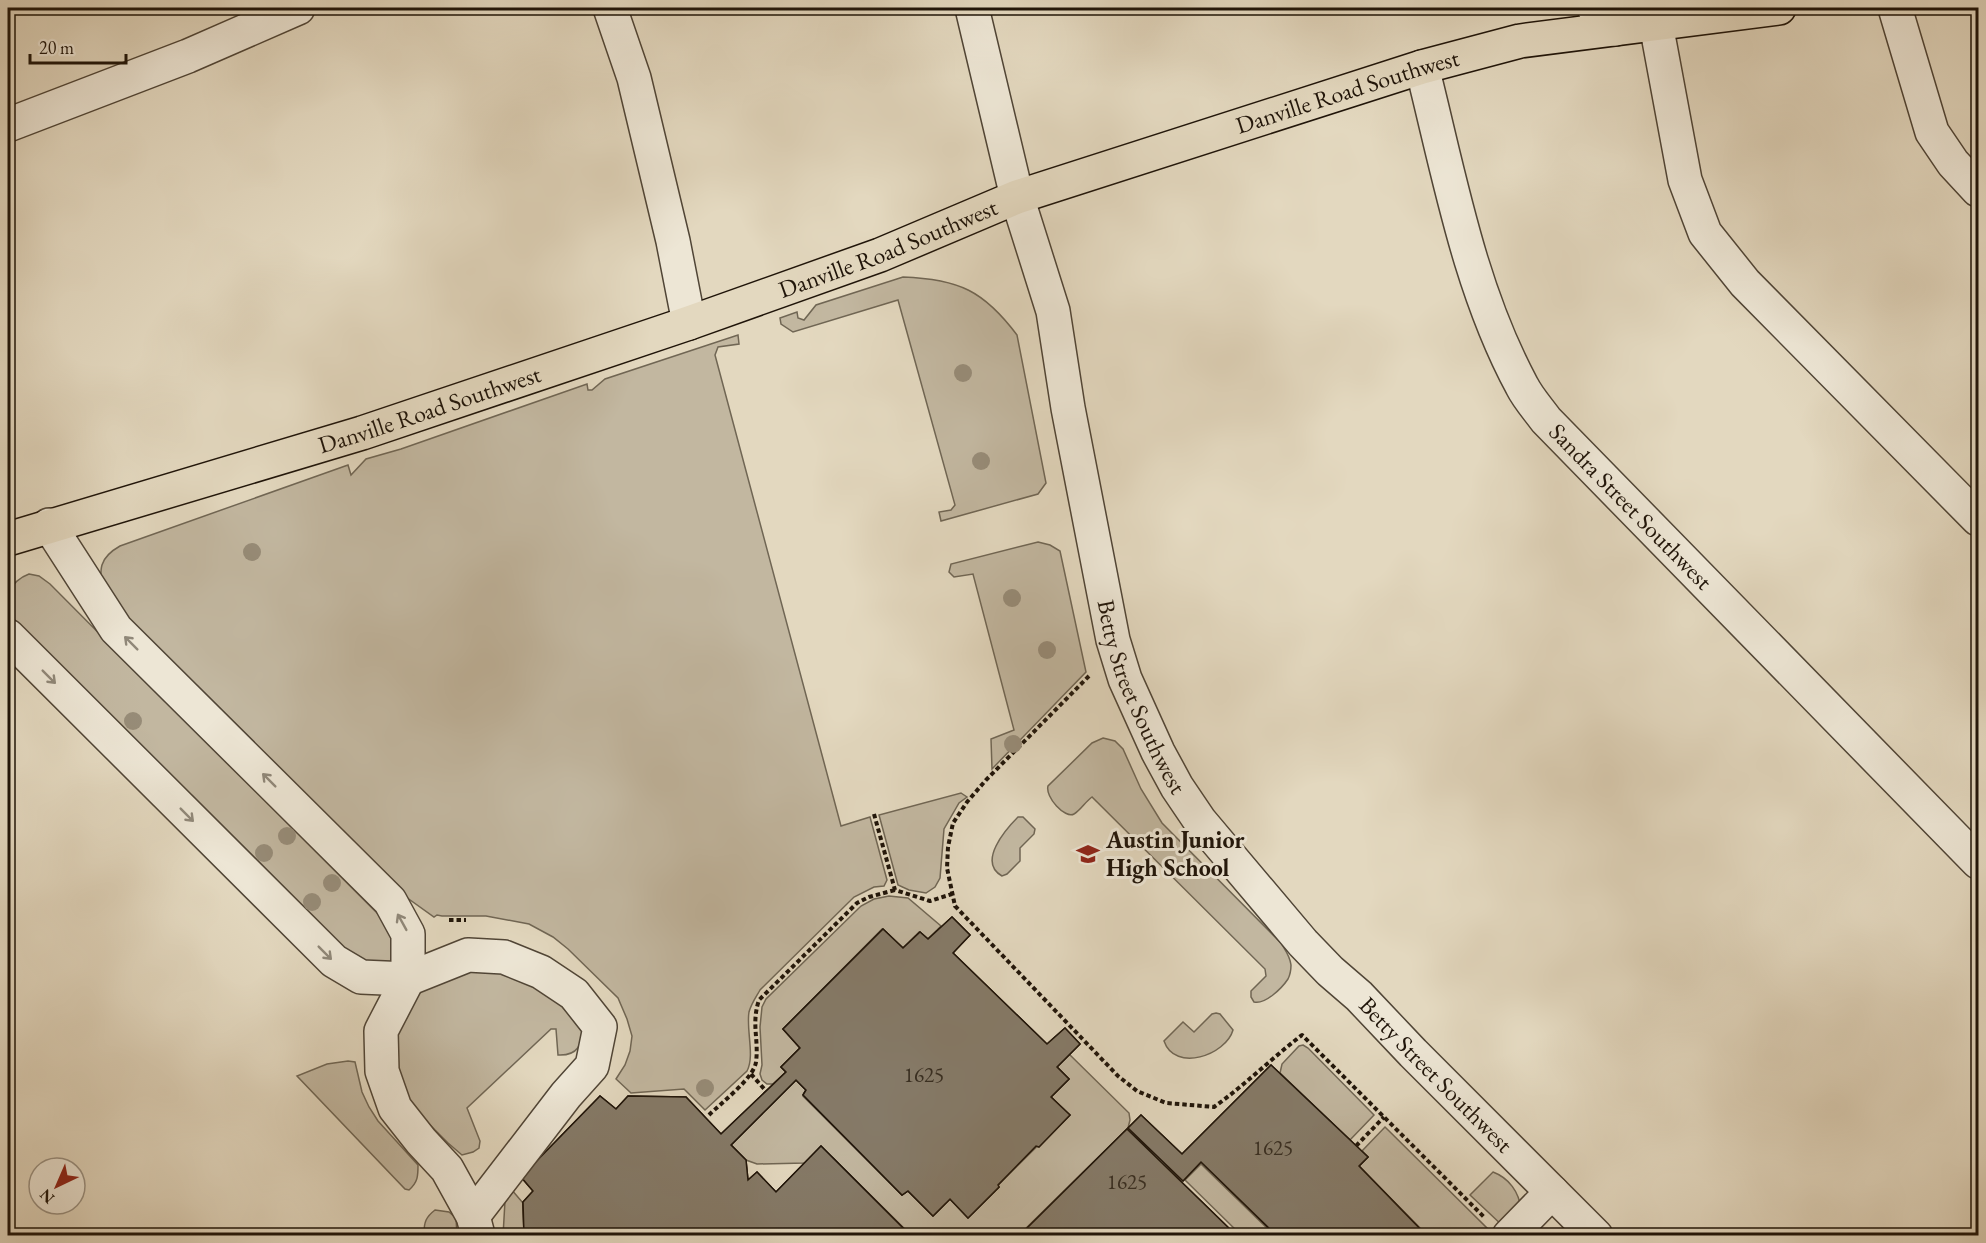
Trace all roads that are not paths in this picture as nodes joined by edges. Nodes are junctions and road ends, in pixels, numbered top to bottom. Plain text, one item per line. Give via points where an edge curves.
1 (298, 8) edge
2 (610, 8) edge
3 (972, 8) edge
4 (1779, 8) edge
5 (1895, 8) edge
6 (1605, 18) edge
7 (1656, 24) junction
8 (1422, 67) junction
9 (8, 125) edge
10 (1978, 190) edge
11 (1017, 197) junction
12 (689, 323) junction
13 (1978, 519) edge
14 (49, 525) junction
15 (8, 538) edge
16 (8, 636) edge
17 (1978, 862) edge
18 (408, 979) junction
19 (1552, 1191) junction
20 (476, 1226) edge
21 (1497, 1227) edge
22 (1596, 1236) edge

1 - 9 street via 188,56
2 - 12 street via 634,78
3 - 11 street, Betty Street Southwest
4 - 7 main road, Danville Road Southwest
5 - 10 street via 1932,132
6 - 7 main road, Danville Road Southwest
6 - 8 main road, Danville Road Southwest
7 - 13 street via 1685,180 1705,233 1745,283
8 - 11 main road, Danville Road Southwest
8 - 17 street, Sandra Street Southwest via 1489,317 1523,388 1546,420
11 - 12 main road, Danville Road Southwest via 880,255
11 - 19 street, Betty Street Southwest via 1053,311 1113,640 1125,679 1158,752 1200,821 1303,943
12 - 14 main road, Danville Road Southwest via 362,433
14 - 15 main road, Danville Road Southwest
18 -> 14 street via 408,934 390,901 116,629
16 -> 18 street via 333,961 361,977
18 - 20 street via 381,1031 382,1071 395,1108 447,1169
18 - 20 street via 468,955 504,957 541,972 574,994 600,1027 592,1066 566,1095
19 - 21 street
19 - 22 street, Betty Street Southwest

